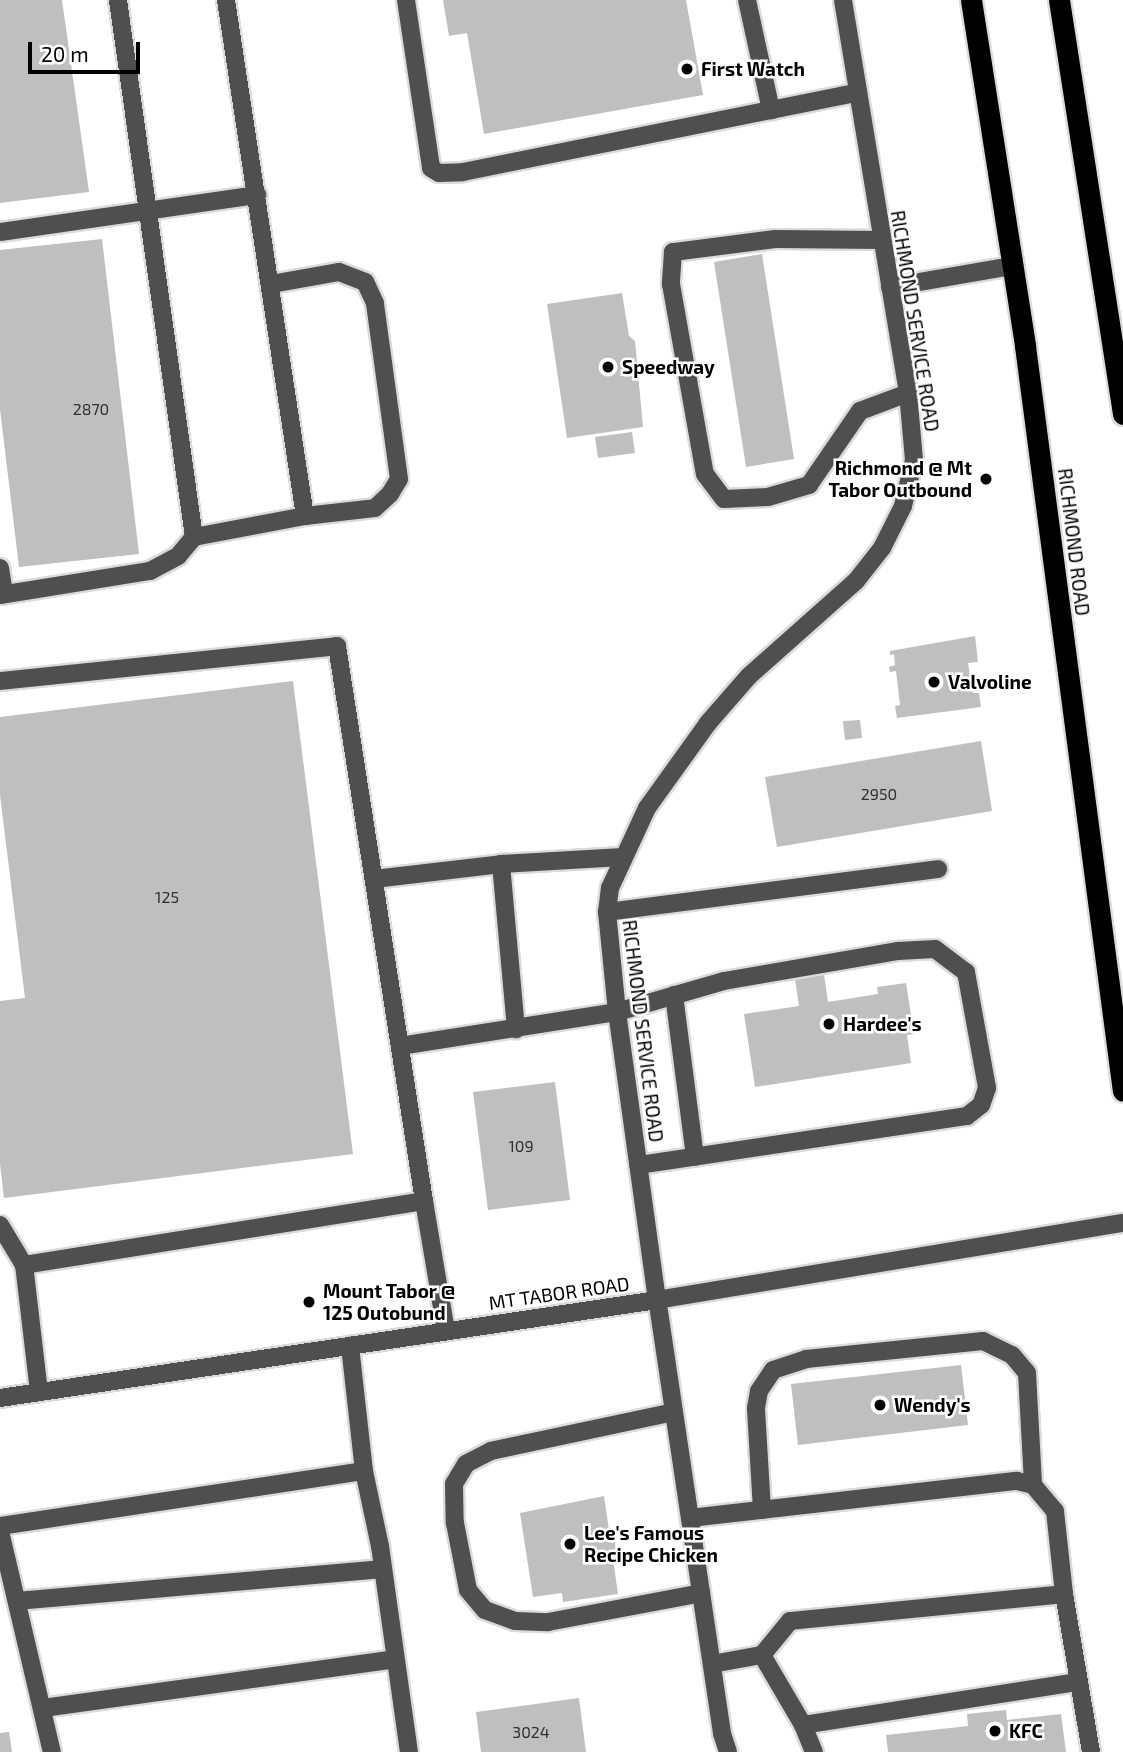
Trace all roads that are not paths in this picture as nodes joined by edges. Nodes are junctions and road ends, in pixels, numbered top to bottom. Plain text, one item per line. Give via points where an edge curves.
1 (118, 0) edge
2 (226, 0) edge
3 (406, 0) edge
4 (747, 0) edge
5 (843, 0) edge
6 (971, 0) edge
7 (1059, 0) edge
8 (858, 92) junction
9 (771, 110) junction
10 (257, 195) junction
11 (147, 211) junction
12 (0, 232) edge
13 (882, 240) junction
14 (1012, 266) junction
15 (271, 284) junction
16 (890, 287) junction
17 (908, 393) junction
18 (1123, 414) edge
19 (305, 516) junction
20 (194, 537) junction
21 (0, 568) edge
22 (2, 595) edge
23 (0, 681) edge
24 (623, 857) junction
25 (501, 864) junction
26 (938, 869) dead end
27 (374, 879) junction
28 (607, 912) junction
29 (674, 995) junction
30 (617, 1012) junction
31 (516, 1029) junction
32 (400, 1046) junction
33 (1123, 1091) edge
34 (695, 1157) junction
35 (639, 1165) junction
36 (424, 1200) junction
37 (1123, 1223) edge
38 (0, 1226) edge
39 (24, 1265) junction
40 (657, 1300) junction
41 (446, 1331) junction
42 (350, 1346) junction
43 (39, 1392) junction
44 (0, 1398) edge
45 (674, 1412) junction
46 (364, 1471) junction
47 (1033, 1485) junction
48 (762, 1510) junction
49 (690, 1518) junction
50 (0, 1528) edge
51 (383, 1569) junction
52 (701, 1593) junction
53 (1064, 1594) junction
54 (17, 1601) junction
55 (762, 1655) junction
56 (395, 1659) junction
57 (712, 1664) junction
58 (1079, 1682) junction
59 (43, 1708) junction
60 (803, 1725) junction
61 (52, 1752) edge
62 (409, 1752) edge
63 (728, 1752) edge
64 (814, 1752) edge
65 (1091, 1752) edge

1 - 11 street
2 - 10 street
3 - 9 street via 431,168 439,173
4 - 9 street
5 - 8 street, RICHMOND SERVICE ROAD
6 - 14 highway, RICHMOND ROAD
7 - 18 highway
8 - 9 street
8 - 13 street, RICHMOND SERVICE ROAD
10 - 11 street
10 - 15 street
11 - 12 street
11 - 20 street
13 - 16 street, RICHMOND SERVICE ROAD
13 - 17 street via 775,239 673,252 671,284 705,474 724,499 768,497 809,485 860,411
14 - 16 street
14 - 33 highway, RICHMOND ROAD
15 - 19 street
15 - 19 street via 339,272 365,282 376,303 399,480 375,508
16 - 17 street, RICHMOND SERVICE ROAD
17 - 24 street, RICHMOND SERVICE ROAD via 914,460 903,506 882,548 856,581 749,677 708,723 647,807
19 - 20 street
20 - 22 street via 178,556 150,570
21 - 22 street
23 - 27 street via 337,646
24 - 25 street
24 - 28 street, RICHMOND SERVICE ROAD via 610,888
25 - 27 street
25 - 31 street
26 - 28 street
27 - 32 street
28 - 30 street, RICHMOND SERVICE ROAD
29 - 30 street
29 - 34 street
29 - 34 street via 724,981 885,953 935,950 966,972 987,1088 981,1105 967,1116
30 - 31 street
30 - 35 street, RICHMOND SERVICE ROAD
31 - 32 street
32 - 36 street
34 - 35 street
35 - 40 street, RICHMOND SERVICE ROAD
36 - 39 street
36 - 41 street
37 - 40 street, MT TABOR ROAD
38 - 39 street
39 - 43 street
40 - 41 street, MT TABOR ROAD
40 - 45 street, RICHMOND SERVICE ROAD
41 - 42 street, MT TABOR ROAD
42 - 43 street, MT TABOR ROAD
42 - 46 street
43 - 44 street, MT TABOR ROAD
45 - 49 street, RICHMOND SERVICE ROAD
45 - 52 street via 491,1451 466,1464 454,1484 455,1523 468,1590 485,1610 514,1621 548,1622
46 - 50 street
46 - 51 street
47 - 48 street via 986,1483
47 - 48 street via 1027,1373 1012,1355 983,1341 806,1359 773,1370 759,1391 756,1408
47 - 53 street via 1055,1511
48 - 49 street
49 - 52 street, RICHMOND SERVICE ROAD
50 - 54 street
51 - 54 street
51 - 56 street
52 - 57 street, RICHMOND SERVICE ROAD
53 - 55 street via 790,1621
53 - 58 street
54 - 59 street
55 - 57 street
55 - 60 street
56 - 59 street
56 - 62 street
57 - 63 street, RICHMOND SERVICE ROAD
58 - 60 street
58 - 65 street
59 - 61 street
60 - 64 street

